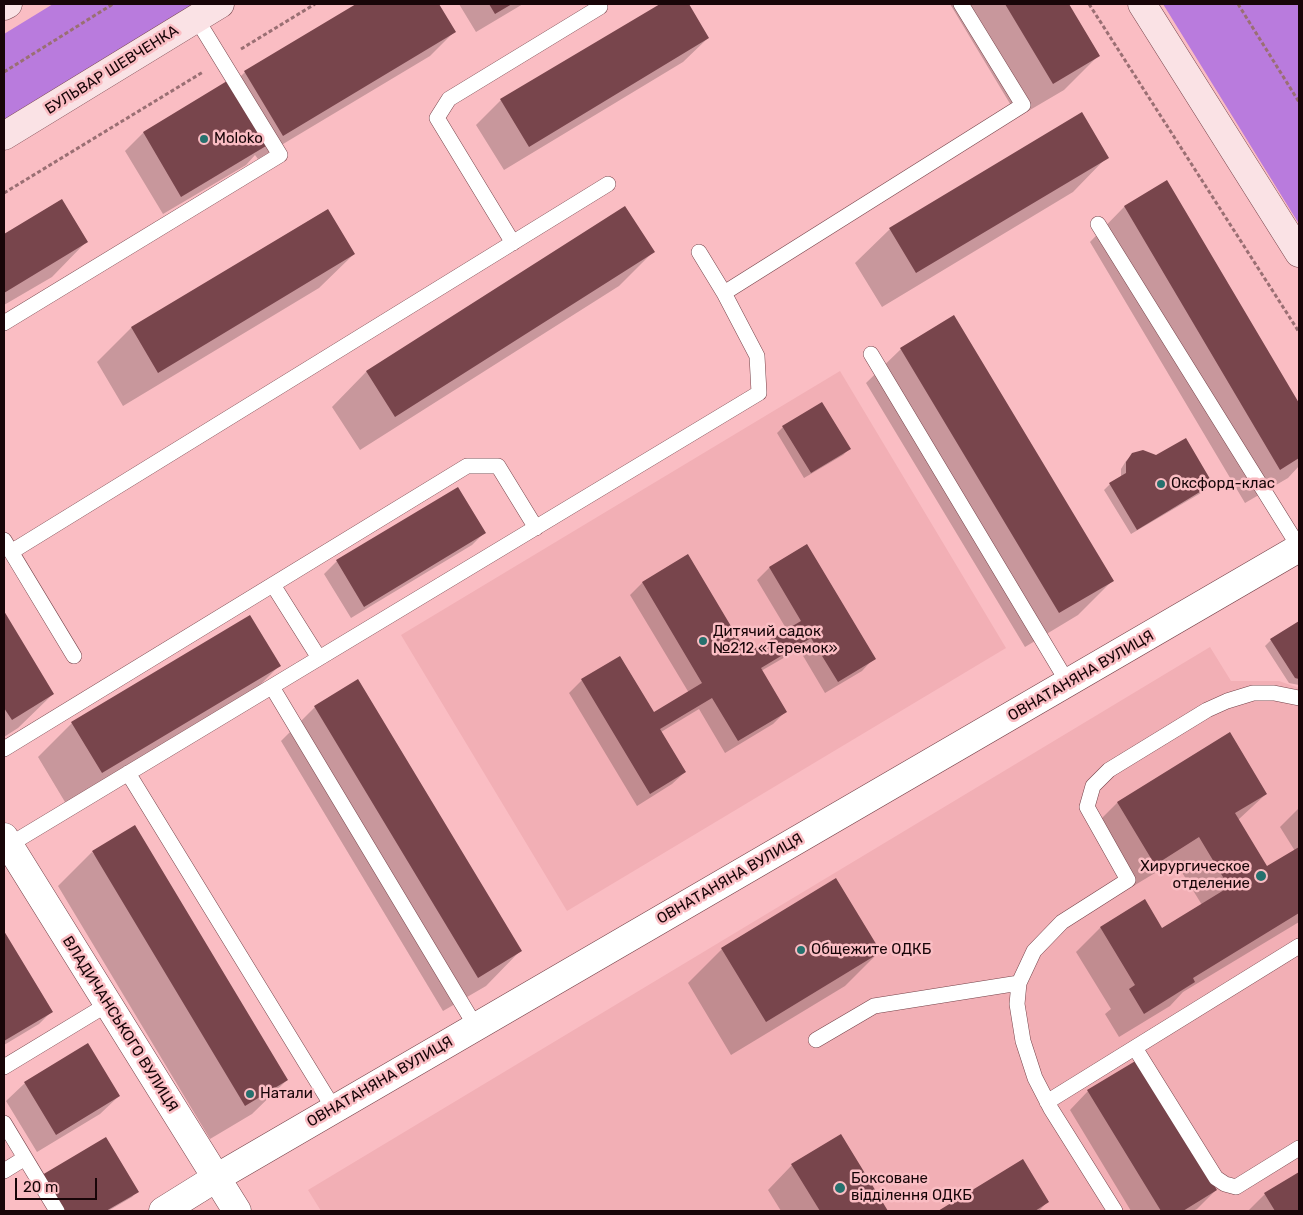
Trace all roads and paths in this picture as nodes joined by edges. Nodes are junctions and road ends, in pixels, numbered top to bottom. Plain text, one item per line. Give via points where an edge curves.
1 (8, 4) edge
2 (113, 4) edge
3 (220, 4) edge
4 (315, 4) edge
5 (961, 4) edge
6 (1089, 4) edge
7 (1142, 4) edge
8 (1238, 4) edge
9 (601, 5) edge
10 (4, 6) edge
11 (196, 18) junction
12 (222, 61) junction
13 (4, 72) edge
14 (1299, 102) edge
15 (4, 136) edge
16 (608, 184) dead end
17 (4, 194) edge
18 (1098, 224) dead end
19 (513, 243) junction
20 (699, 252) dead end
21 (1299, 253) edge
22 (724, 293) junction
23 (4, 323) edge
24 (1299, 332) edge
25 (871, 354) dead end
26 (536, 528) junction
27 (7, 546) edge
28 (1299, 548) edge
29 (273, 585) junction
30 (74, 656) dead end
31 (319, 658) junction
32 (1068, 683) junction
33 (272, 687) junction
34 (1299, 698) edge
35 (4, 749) edge
36 (128, 773) junction
37 (6, 841) edge
38 (1299, 946) edge
39 (1019, 983) junction
40 (108, 1004) junction
41 (476, 1027) junction
42 (816, 1040) dead end
43 (1135, 1048) junction
44 (4, 1068) edge
45 (1047, 1102) junction
46 (334, 1109) junction
47 (4, 1123) edge
48 (1299, 1148) edge
49 (25, 1158) junction
50 (4, 1171) edge
51 (216, 1178) junction
52 (57, 1211) edge
53 (163, 1211) edge
54 (237, 1211) edge
55 (1115, 1211) edge

1 - 10 main road
2 - 13 path
3 - 11 main road, БУЛЬВАР ШЕВЧЕНКА
4 - 12 path
5 - 22 lane via 1023,105
6 - 24 path
7 - 21 main road
8 - 14 path
9 - 19 lane via 449,99 437,118
11 - 12 lane
11 - 15 main road, БУЛЬВАР ШЕВЧЕНКА
12 - 17 path
12 - 23 lane via 280,155
16 - 19 lane
18 - 28 lane
19 - 27 lane
20 - 22 lane
22 - 26 lane via 757,356 759,393
25 - 32 lane
26 - 29 lane via 498,466 467,466
26 - 31 lane
27 - 30 lane
28 - 32 street, ОВНАТАНЯНА ВУЛИЦЯ
29 - 31 lane
29 - 35 lane
31 - 33 lane
32 - 41 street, ОВНАТАНЯНА ВУЛИЦЯ
33 - 36 lane
33 - 41 lane
34 - 39 lane via 1253,693 1226,701 1109,770 1093,786 1087,807 1128,880 1062,922 1034,951
36 - 37 lane
36 - 46 lane
37 - 40 street, ВЛАДИЧАНСЬКОГО ВУЛИЦЯ
38 - 43 lane
39 - 42 lane via 874,1006
39 - 45 lane via 1017,1004 1023,1041 1034,1078
40 - 44 lane
40 - 51 street, ВЛАДИЧАНСЬКОГО ВУЛИЦЯ
41 - 46 street, ОВНАТАНЯНА ВУЛИЦЯ
43 - 45 lane
43 - 48 lane via 1216,1178 1225,1184 1236,1187
45 - 55 lane
46 - 51 street, ОВНАТАНЯНА ВУЛИЦЯ
47 - 49 lane
49 - 50 lane
49 - 52 lane
51 - 53 street, ОВНАТАНЯНА ВУЛИЦЯ
51 - 54 street, ВЛАДИЧАНСЬКОГО ВУЛИЦЯ

